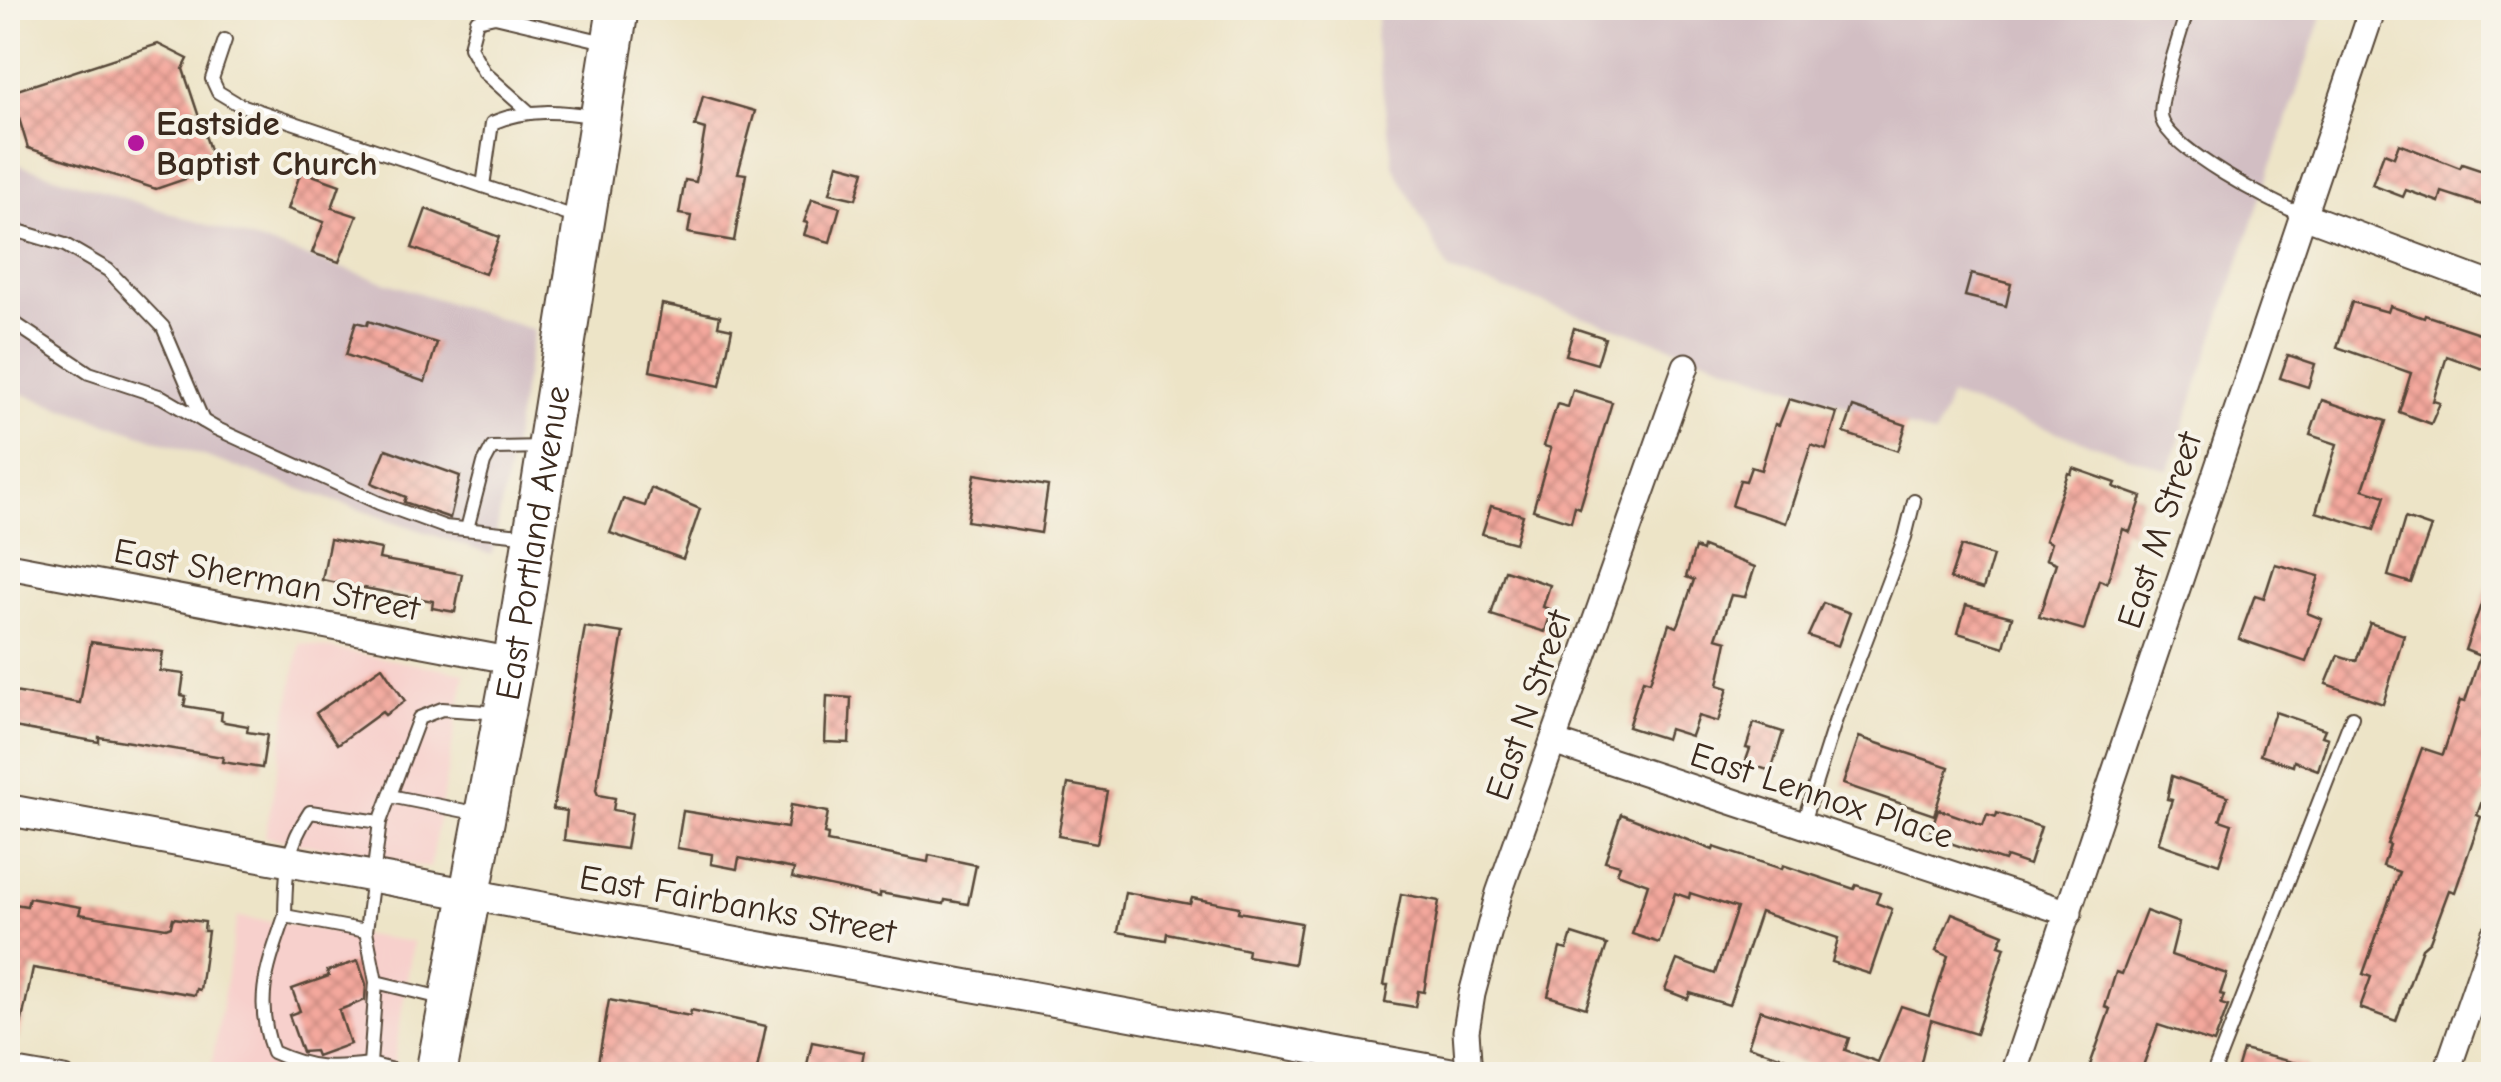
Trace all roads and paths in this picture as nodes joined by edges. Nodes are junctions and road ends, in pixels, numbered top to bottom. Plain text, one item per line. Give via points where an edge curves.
1 (2188, 8) edge
2 (2373, 8) edge
3 (615, 26) edge
4 (225, 40) dead end
5 (530, 114) junction
6 (600, 118) junction
7 (483, 186) junction
8 (2301, 214) junction
9 (584, 220) junction
10 (8, 228) edge
11 (2494, 286) edge
12 (8, 319) edge
13 (1686, 366) dead end
14 (203, 421) junction
15 (548, 448) junction
16 (1914, 501) dead end
17 (467, 529) junction
18 (534, 536) junction
19 (8, 566) edge
20 (514, 661) junction
21 (504, 713) junction
22 (2352, 717) dead end
23 (1553, 742) junction
24 (390, 796) junction
25 (8, 810) edge
26 (485, 814) junction
27 (380, 822) junction
28 (1802, 826) junction
29 (286, 860) junction
30 (371, 875) junction
31 (470, 892) junction
32 (2069, 913) junction
33 (285, 916) junction
34 (366, 931) junction
35 (2494, 935) edge
36 (376, 982) junction
37 (450, 1000) junction
38 (8, 1064) edge
39 (370, 1064) junction
40 (67, 1074) edge
41 (407, 1074) edge
42 (436, 1074) edge
43 (1454, 1074) edge
44 (1468, 1074) edge
45 (2014, 1074) edge
46 (2213, 1074) edge
47 (2446, 1074) edge

1 - 8 lane via 2162,120 2175,141 2267,201
2 - 8 street, East M Street
3 - 5 lane via 476,20 470,47 484,72
3 - 6 main road, East Portland Avenue
4 - 7 lane via 212,80 238,104
5 - 6 lane via 555,110
5 - 7 lane via 492,123
6 - 9 main road, East Portland Avenue
7 - 9 lane
8 - 11 street
8 - 32 street, East M Street
9 - 15 main road, East Portland Avenue
10 - 14 lane via 65,245 108,270 163,328
12 - 14 lane via 90,374 162,397
13 - 23 street, East N Street
14 - 17 lane via 379,503
15 - 17 lane via 492,448
15 - 18 main road, East Portland Avenue
16 - 28 lane
17 - 18 lane
18 - 20 main road, East Portland Avenue
19 - 20 street, East Sherman Street
20 - 21 main road, East Portland Avenue
21 - 24 lane via 442,709 419,718
21 - 26 main road, East Portland Avenue
22 - 46 lane
23 - 28 street, East Lennox Place
23 - 44 street, East N Street via 1499,893 1472,994
24 - 26 lane
24 - 27 lane
25 - 29 street, East Fairbanks Street
26 - 31 main road, East Portland Avenue
27 - 29 lane via 310,812
27 - 30 lane
28 - 32 street, East Lennox Place
29 - 30 street, East Fairbanks Street
29 - 33 lane
30 - 31 street, East Fairbanks Street
30 - 34 lane
31 - 37 main road, East Portland Avenue
31 - 43 street, East Fairbanks Street
32 - 45 street, East M Street
33 - 34 lane
33 - 39 lane via 263,994 262,1024 273,1052 326,1069
34 - 36 lane
35 - 47 street
36 - 37 lane
36 - 39 lane
37 - 42 main road, East Portland Avenue
38 - 40 lane
39 - 41 lane

